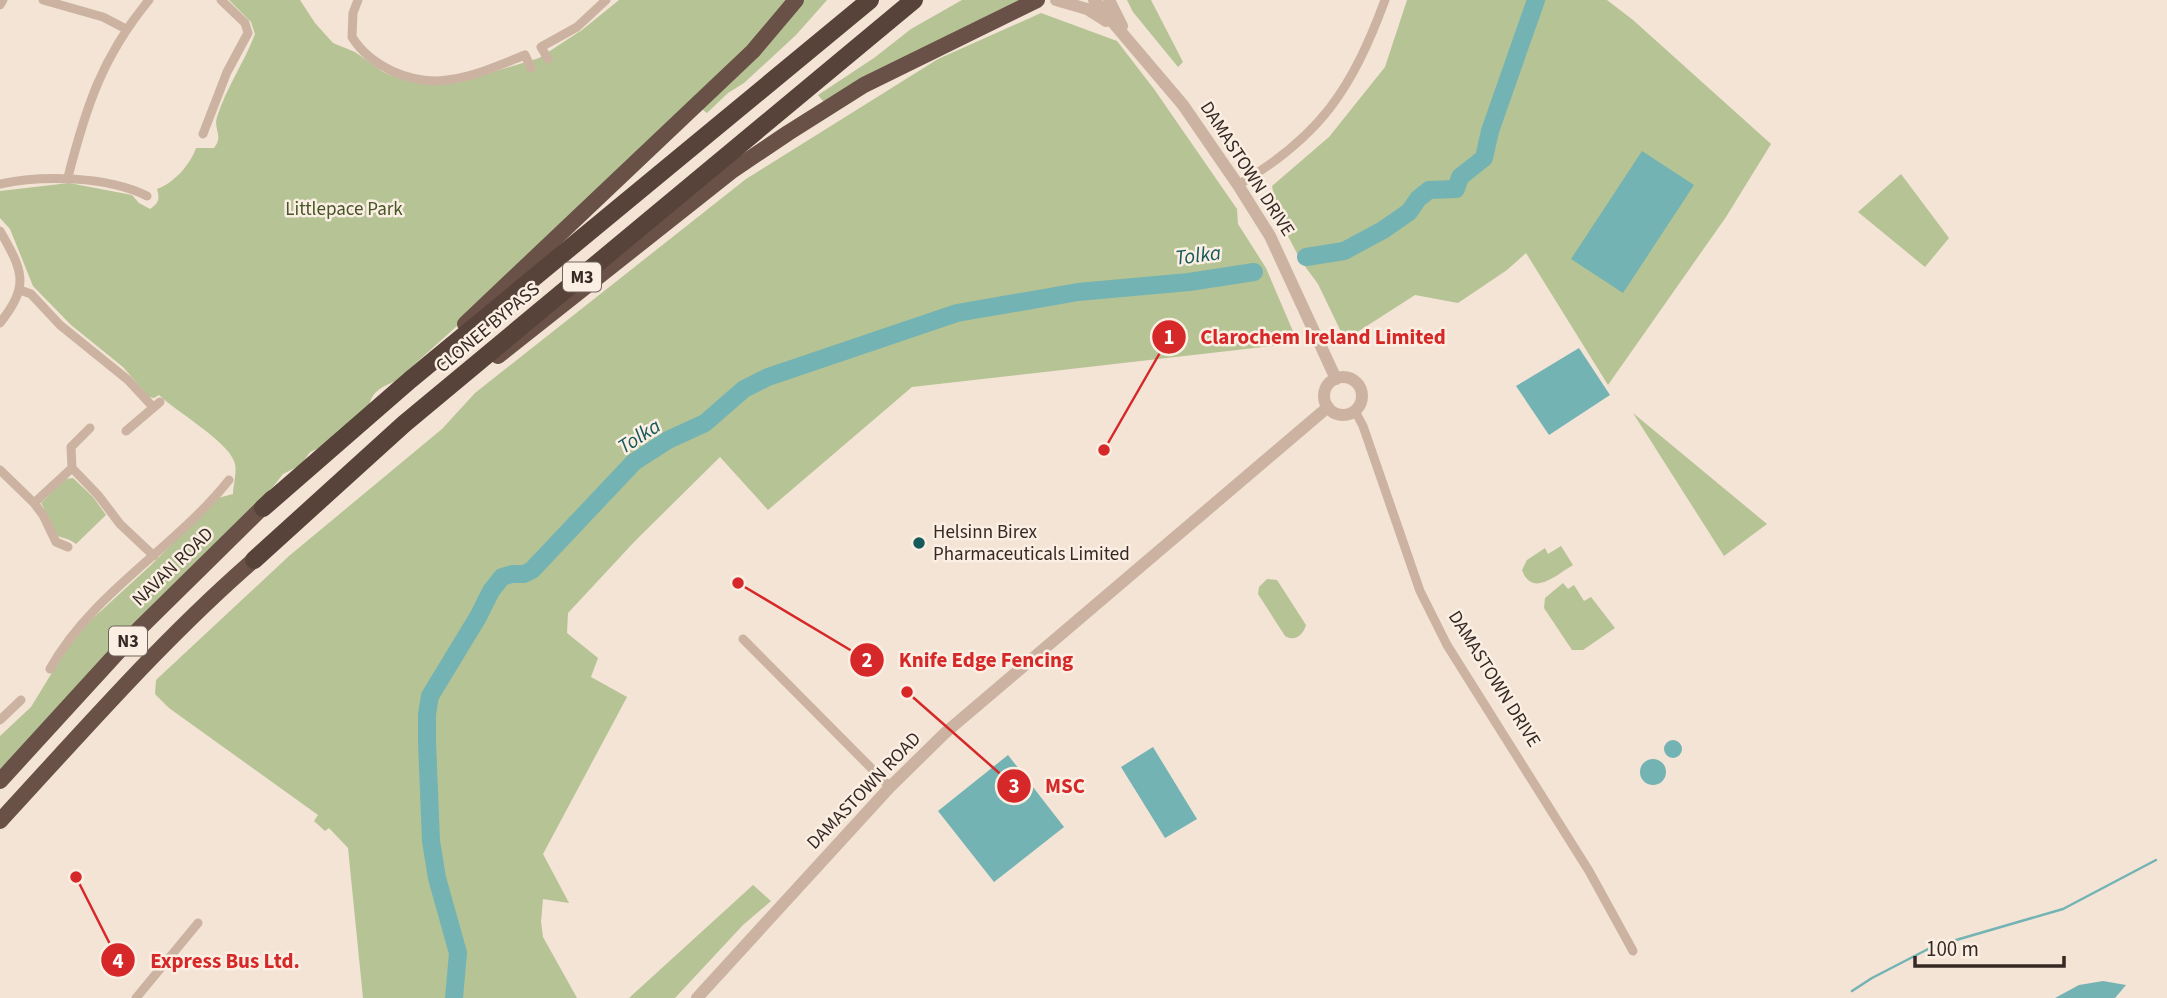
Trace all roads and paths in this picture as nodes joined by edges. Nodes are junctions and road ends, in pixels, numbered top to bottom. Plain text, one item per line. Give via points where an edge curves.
1 (3, 0) edge
2 (43, 0) edge
3 (149, 0) edge
4 (221, 0) edge
5 (358, 0) edge
6 (606, 0) edge
7 (796, 0) edge
8 (870, 0) edge
9 (914, 0) edge
10 (1037, 0) edge
11 (1056, 0) edge
12 (1094, 0) edge
13 (1109, 0) edge
14 (1385, 0) edge
15 (0, 5) edge
16 (126, 29) junction
17 (1128, 39) junction
18 (548, 60) dead end
19 (531, 68) dead end
20 (203, 134) dead end
21 (68, 177) junction
22 (0, 184) edge
23 (1238, 185) junction
24 (147, 196) dead end
25 (0, 231) edge
26 (20, 290) junction
27 (0, 323) edge
28 (1336, 379) junction
29 (1328, 407) junction
30 (1355, 411) junction
31 (90, 428) dead end
32 (126, 431) dead end
33 (72, 468) junction
34 (0, 470) edge
35 (229, 480) dead end
36 (34, 503) junction
37 (263, 508) junction
38 (68, 547) dead end
39 (154, 556) junction
40 (254, 559) junction
41 (743, 639) dead end
42 (50, 669) dead end
43 (21, 700) dead end
44 (0, 720) edge
45 (0, 781) edge
46 (890, 788) junction
47 (0, 821) edge
48 (198, 923) dead end
49 (1633, 951) dead end
50 (136, 998) edge
51 (697, 998) edge

1 - 15 street
2 - 16 street via 103,17
3 - 16 street
4 - 20 street via 245,23 248,33
5 - 19 street via 352,37 390,71 444,81 475,75 525,55
6 - 18 street via 577,27 541,47
7 - 37 highway, NAVAN ROAD via 753,51 564,232 306,463
8 - 37 highway, CLONEE BYPASS / M3 via 410,380
9 - 40 highway, CLONEE BYPASS / M3 via 404,424
10 - 40 highway via 864,85 733,170 404,431
11 - 17 street via 1087,9
12 - 17 street, DAMASTOWN DRIVE
13 - 17 street
14 - 23 street via 1361,59 1318,125 1268,168
16 - 21 street via 83,120
17 - 23 street, DAMASTOWN DRIVE via 1183,105
21 - 22 street
21 - 24 street
23 - 28 street, DAMASTOWN DRIVE via 1270,236
25 - 26 street via 19,270
26 - 27 street
26 - 32 street via 31,294 60,325 157,404
28 - 29 street via 1325,391
28 - 30 street via 1346,377 1359,386 1361,402
29 - 30 street via 1338,414
29 - 46 street, DAMASTOWN ROAD via 976,707
30 - 49 street, DAMASTOWN DRIVE via 1420,591 1447,645 1589,871
31 - 33 street via 71,447
33 - 36 street
33 - 39 street
34 - 36 street
35 - 39 street
36 - 38 street via 54,539
37 - 45 highway, NAVAN ROAD / N3 via 139,629
39 - 42 street via 83,621
40 - 47 highway, N3
41 - 46 street
43 - 44 street
46 - 51 street, DAMASTOWN ROAD
48 - 50 street

